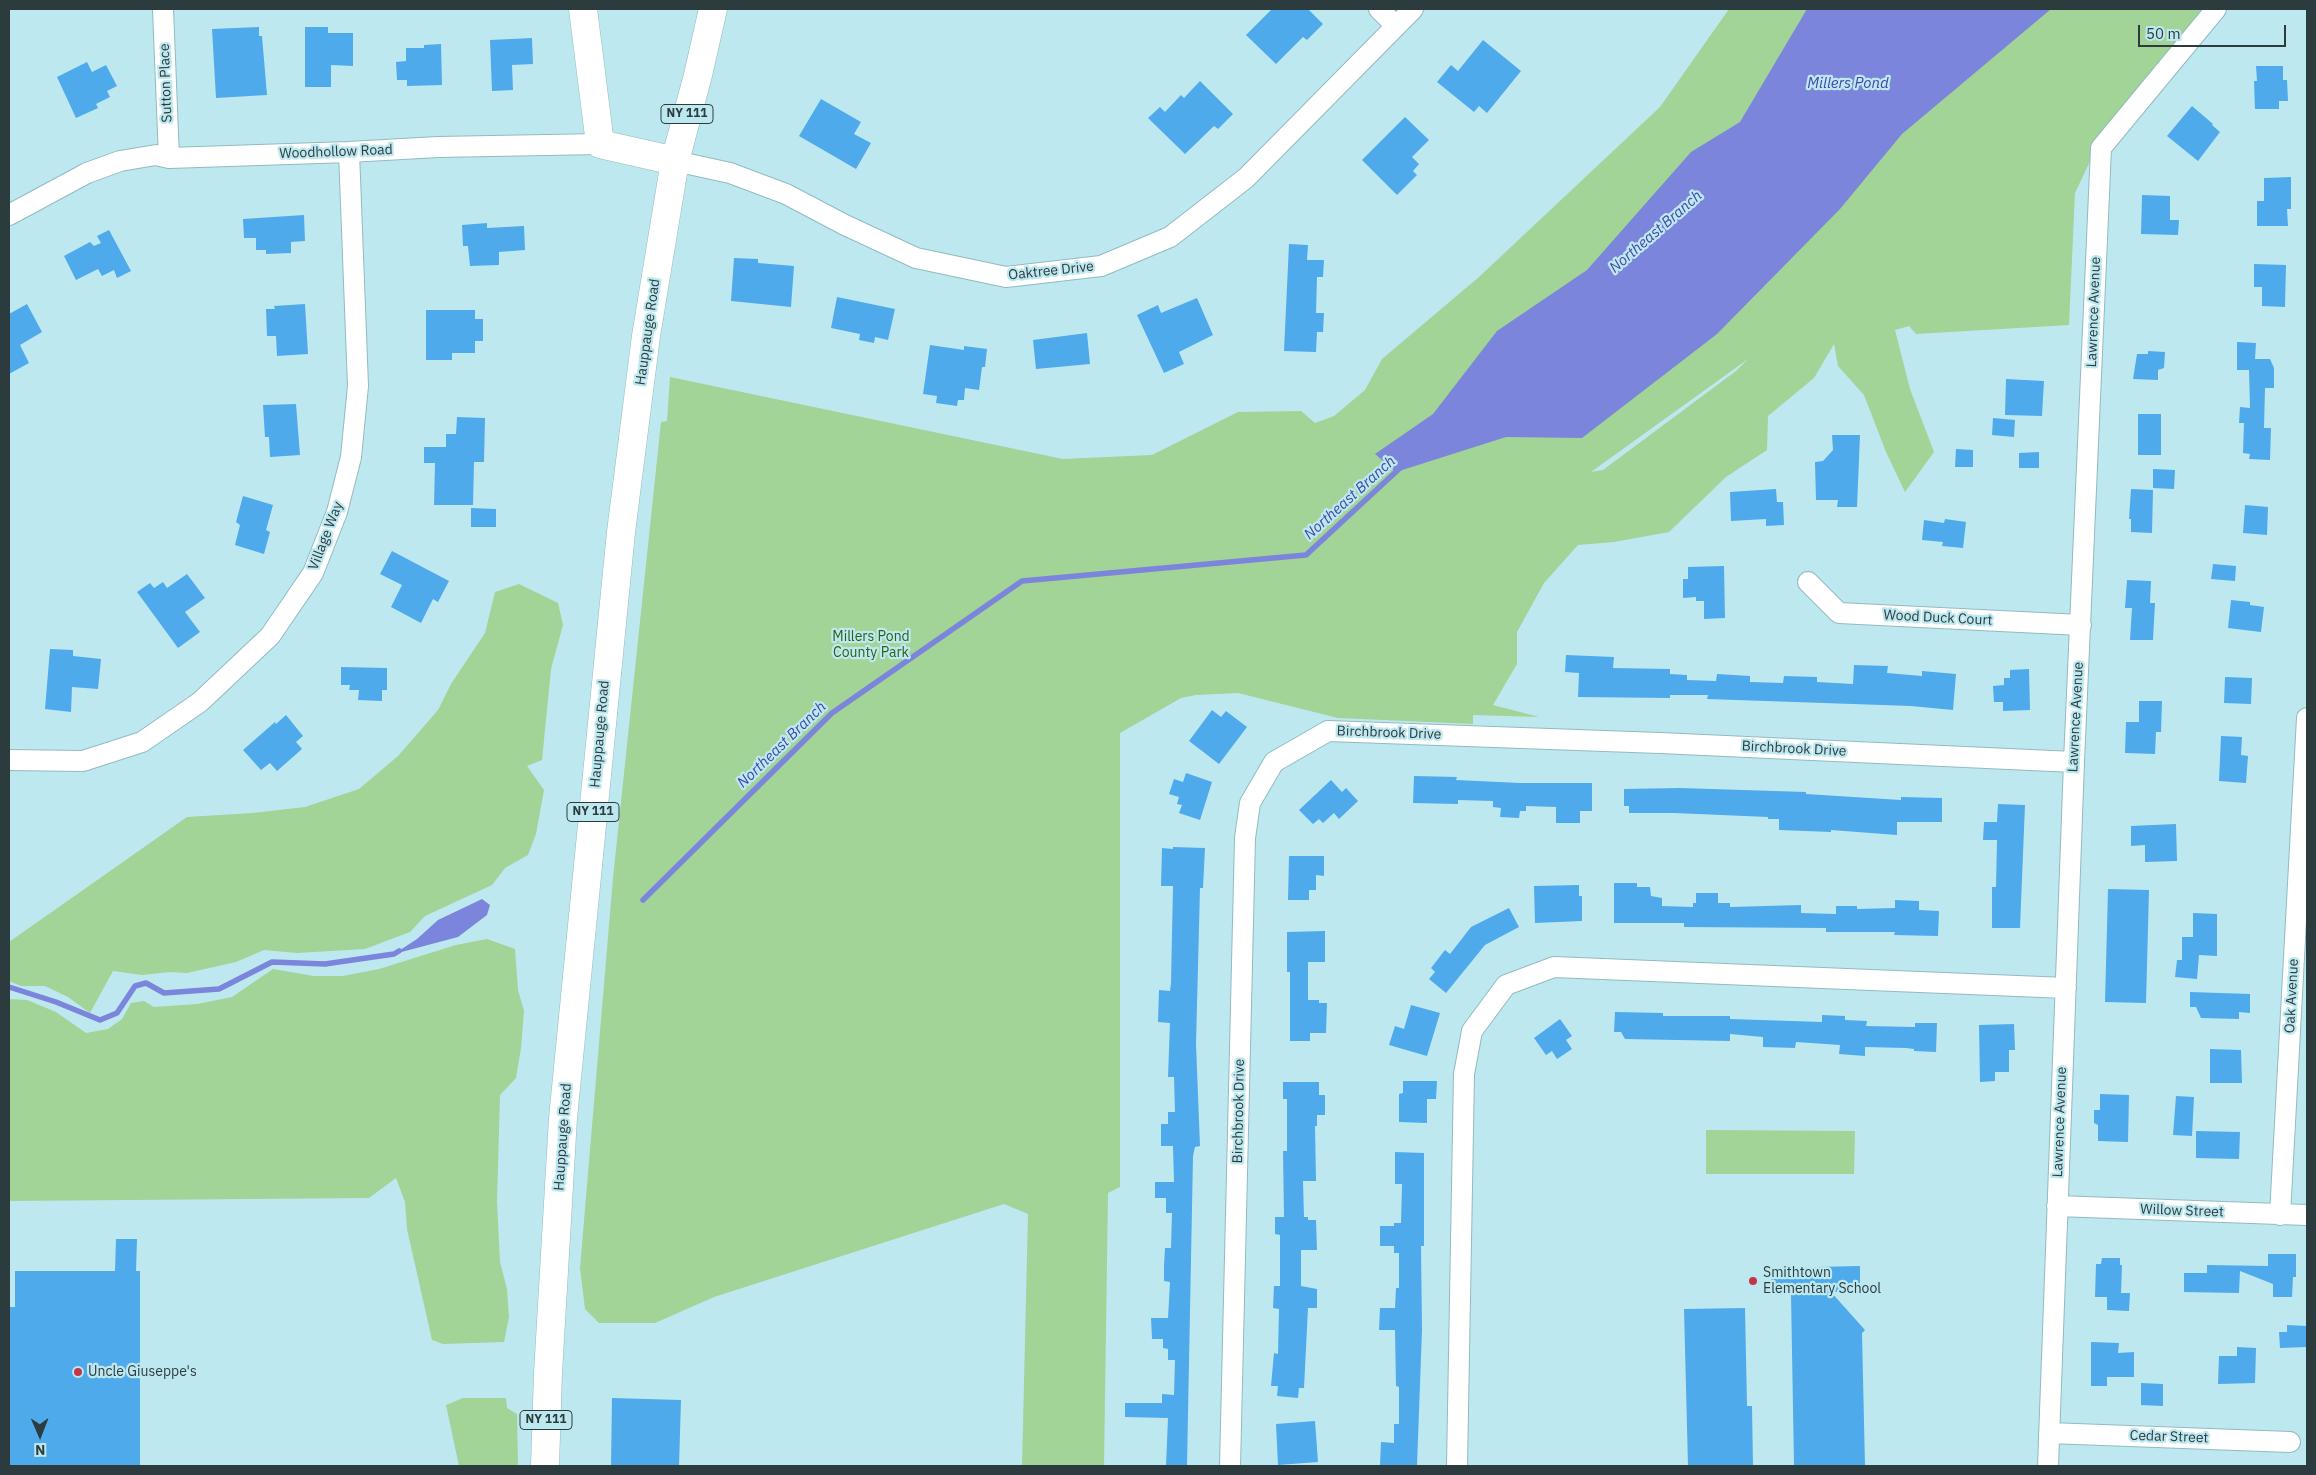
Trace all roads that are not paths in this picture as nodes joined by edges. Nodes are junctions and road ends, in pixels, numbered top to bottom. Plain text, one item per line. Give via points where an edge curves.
1 (163, 9) edge
2 (583, 9) edge
3 (713, 9) edge
4 (1379, 9) edge
5 (1413, 9) edge
6 (2216, 9) edge
7 (1396, 26) junction
8 (600, 144) junction
9 (349, 152) junction
10 (169, 158) junction
11 (675, 161) junction
12 (9, 215) edge
13 (1808, 582) dead end
14 (2081, 625) junction
15 (2307, 718) edge
16 (9, 760) edge
17 (2074, 762) junction
18 (2066, 988) junction
19 (2057, 1206) junction
20 (2280, 1215) junction
21 (2307, 1216) edge
22 (2049, 1433) junction
23 (2290, 1442) dead end
24 (545, 1466) edge
25 (1230, 1466) edge
26 (1457, 1466) edge
27 (2048, 1466) edge

1 - 10 street, Sutton Place
2 - 8 main road
3 - 11 main road, Hauppauge Road / NY 111
4 - 7 street
5 - 7 street, Oaktree Drive
6 - 14 street, Lawrence Avenue via 2101,148
7 - 11 street, Oaktree Drive via 1246,178 1170,237 1101,266 1006,277 916,258 786,194 730,173
8 - 9 street, Woodhollow Road
8 - 11 main road, Woodhollow Road
9 - 10 street, Woodhollow Road
9 - 16 street, Village Way via 358,386 351,457 337,512 313,573 270,636 200,702 142,742 83,761
10 - 12 street, Woodhollow Road via 156,155 120,161 87,173
11 - 24 main road, Hauppauge Road / NY 111 via 646,336 607,661 563,1118
13 - 14 street, Wood Duck Court via 1839,613
14 - 17 street, Lawrence Avenue
15 - 20 street, Oak Avenue
17 - 18 street, Lawrence Avenue
17 - 25 street, Birchbrook Drive via 1328,731 1274,762 1250,802 1245,838
18 - 19 street, Lawrence Avenue
18 - 26 street via 1554,966 1506,985 1472,1031 1464,1074
19 - 20 street, Willow Street
19 - 22 street, Lawrence Avenue
20 - 21 street, Willow Street
22 - 23 street, Cedar Street
22 - 27 street, Lawrence Avenue

